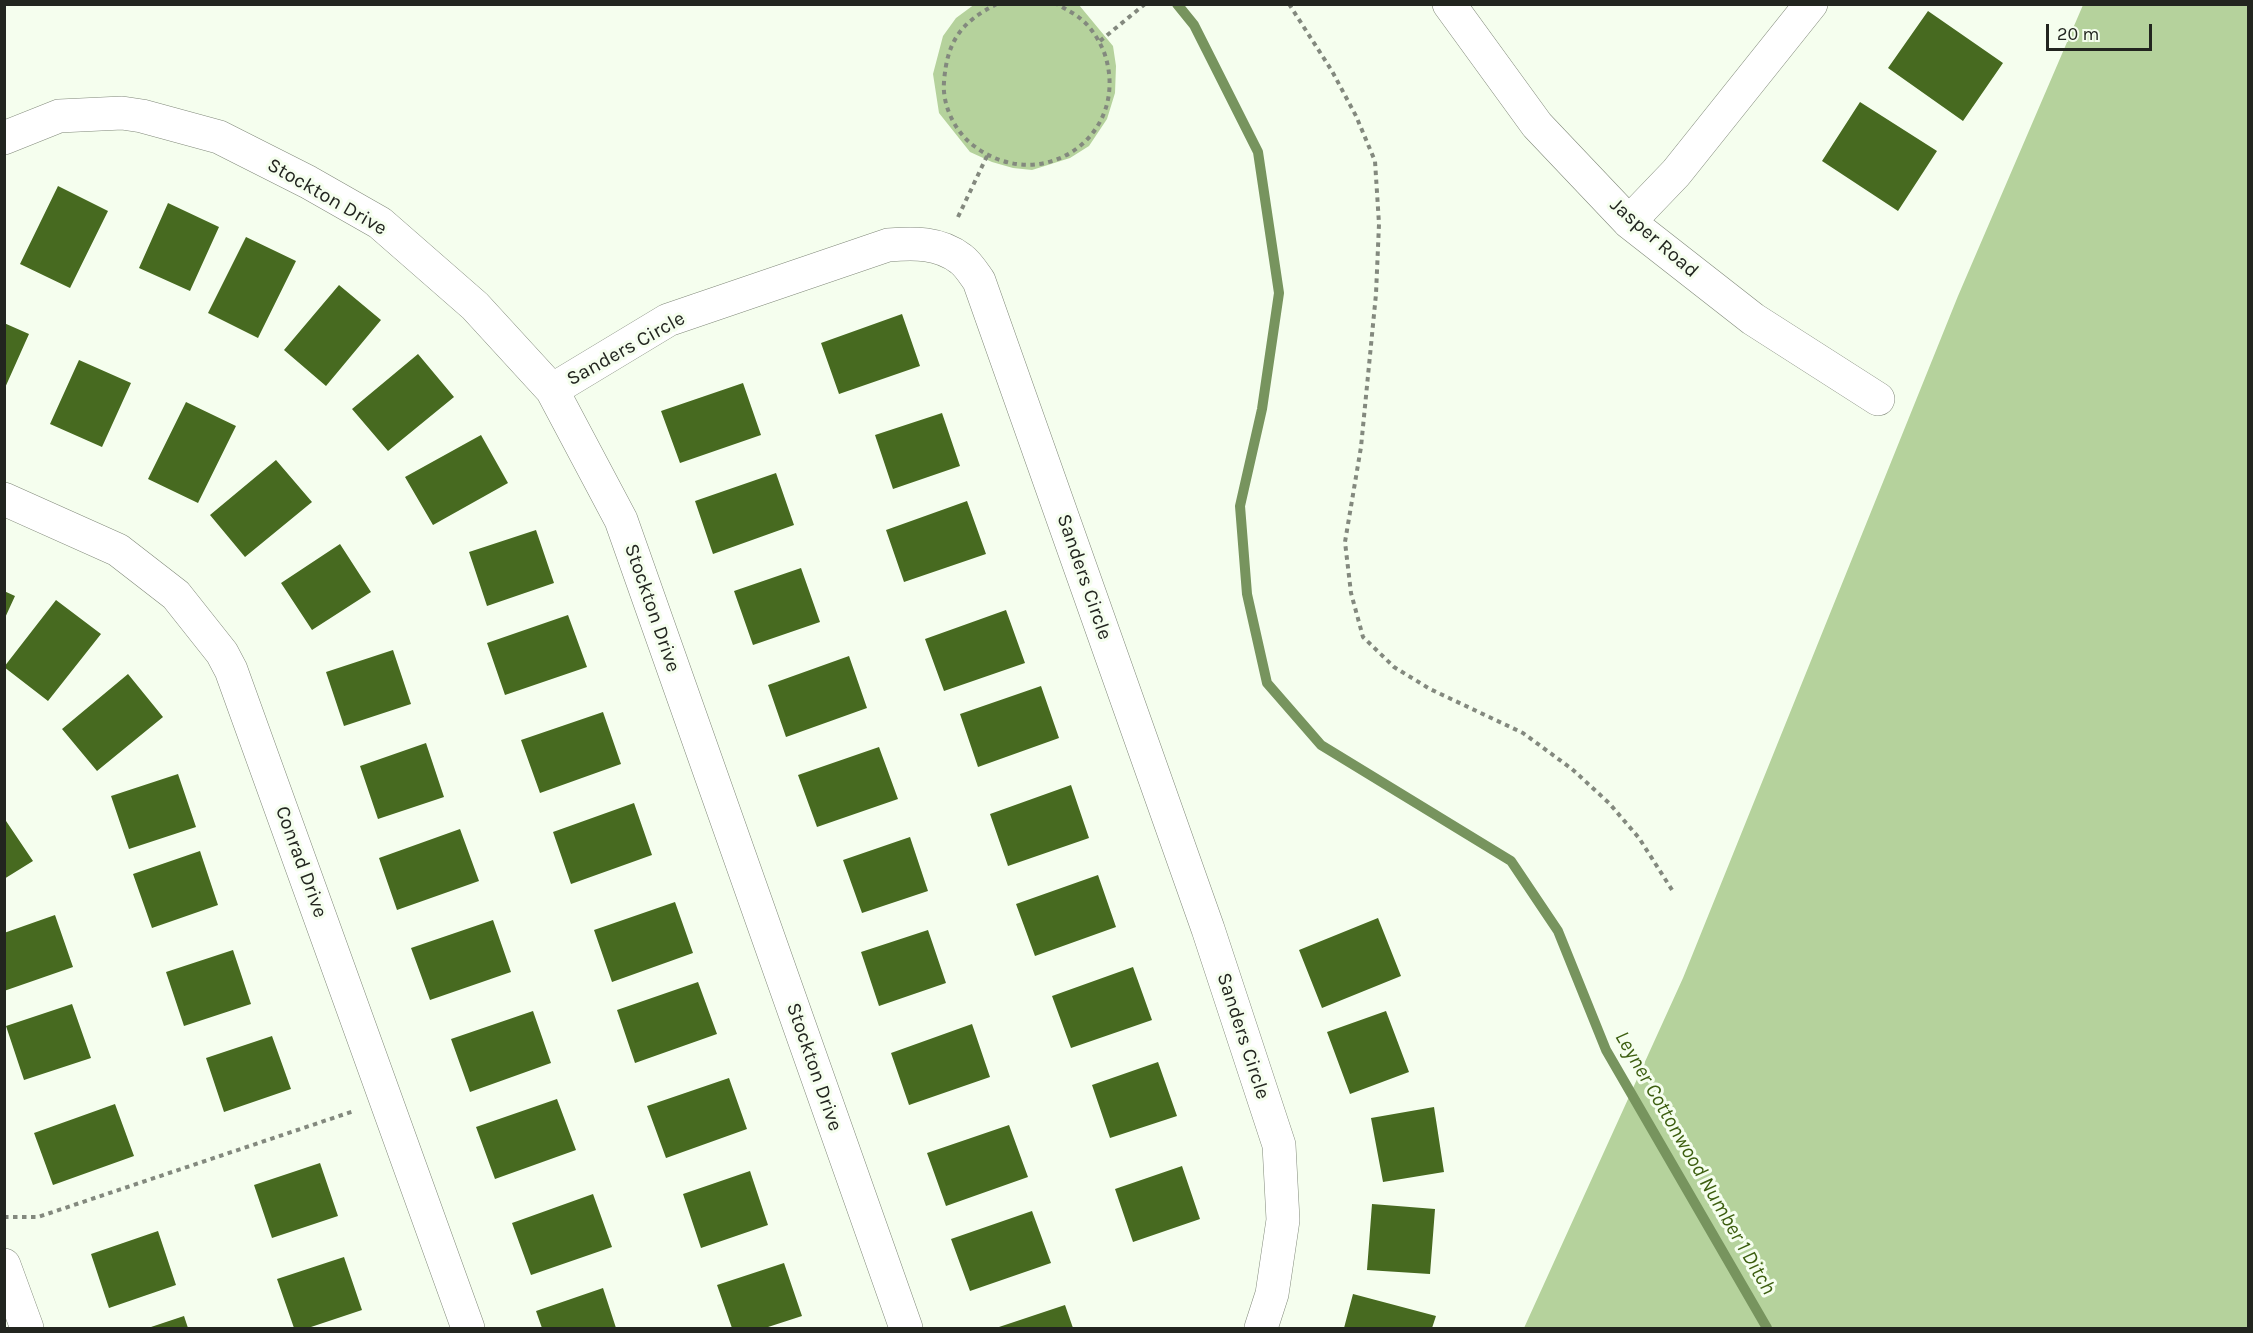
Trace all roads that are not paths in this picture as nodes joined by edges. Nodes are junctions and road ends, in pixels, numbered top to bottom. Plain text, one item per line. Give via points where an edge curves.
1 (1449, 4) edge
2 (1811, 4) edge
3 (4, 138) edge
4 (1629, 222) junction
5 (552, 390) junction
6 (1878, 399) dead end
7 (4, 499) edge
8 (4, 1264) edge
9 (27, 1329) edge
10 (468, 1329) edge
11 (906, 1329) edge
12 (1261, 1329) edge

1 - 4 street, Jasper Road via 1537,124
2 - 4 street via 1676,173
3 - 5 street, Stockton Drive via 59,116 122,113 219,137 380,224 475,306
4 - 6 street, Jasper Road via 1753,319
5 - 11 street, Stockton Drive via 621,520
5 - 12 street, Sanders Circle via 668,320 888,245 920,243 943,249 962,259 980,281 1208,929 1279,1144 1283,1220 1272,1294
7 - 10 street, Conrad Drive via 118,550 176,595 222,653
8 - 9 street

